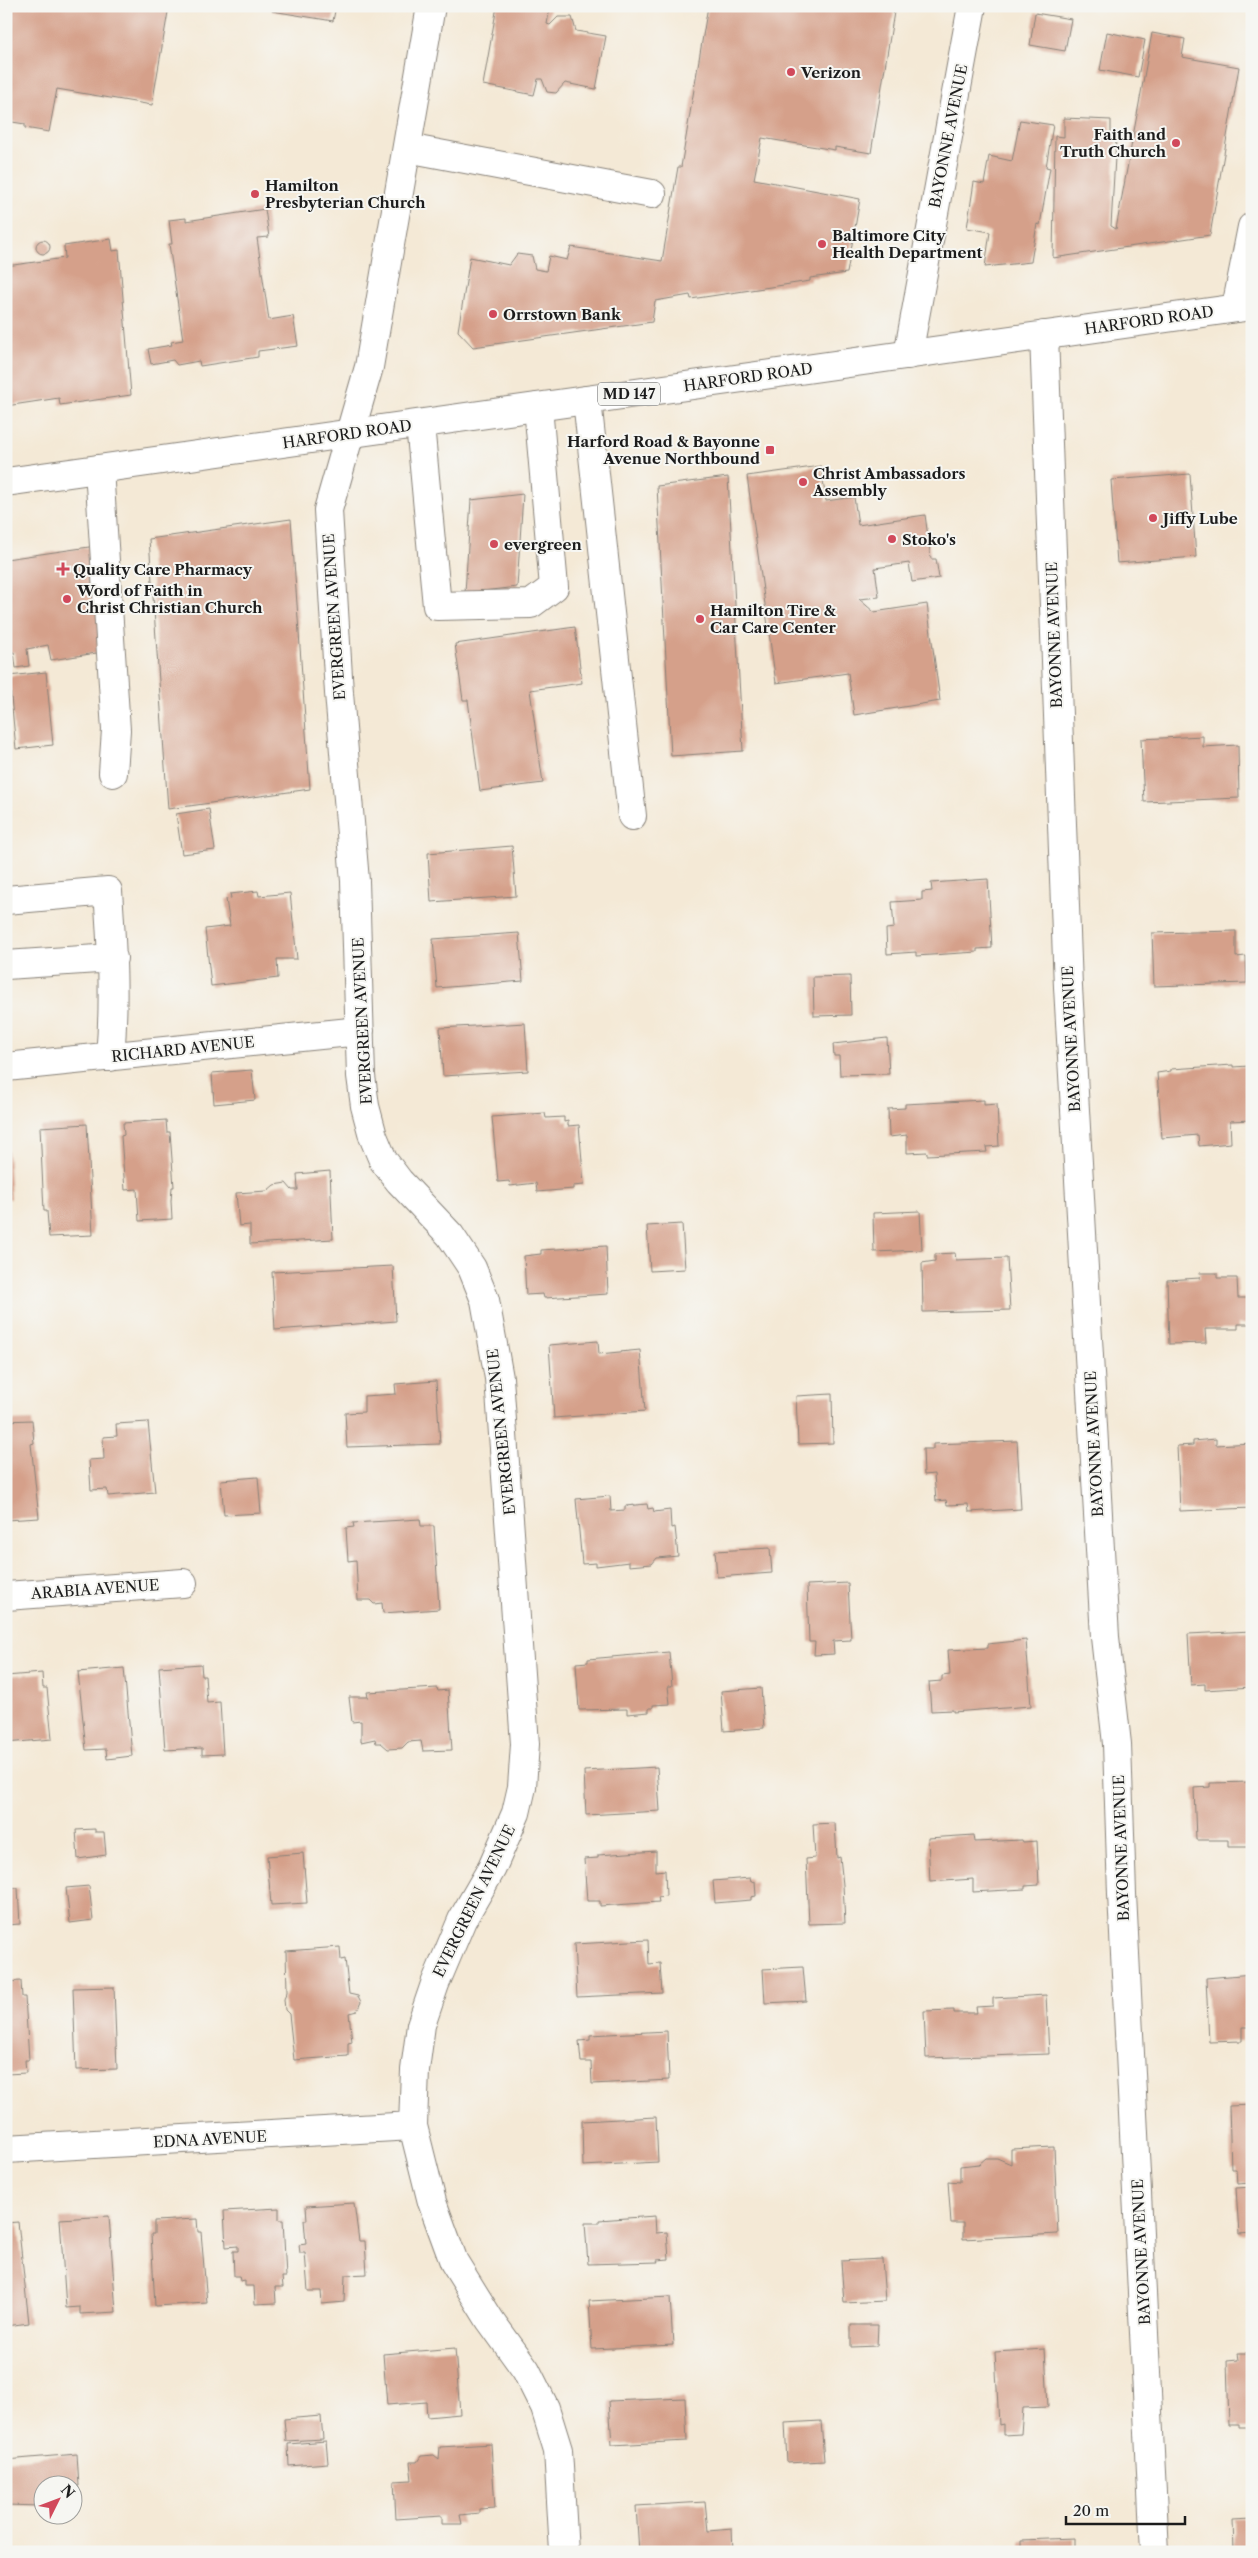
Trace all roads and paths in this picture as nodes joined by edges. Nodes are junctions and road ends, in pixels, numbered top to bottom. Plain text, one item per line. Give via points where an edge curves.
1 (431, 6) edge
2 (972, 6) edge
3 (407, 148) junction
4 (652, 194) dead end
5 (1252, 227) edge
6 (1244, 307) edge
7 (1044, 335) junction
8 (908, 354) junction
9 (587, 400) junction
10 (538, 407) junction
11 (420, 424) junction
12 (349, 434) junction
13 (99, 469) junction
14 (6, 482) edge
15 (113, 773) dead end
16 (632, 816) dead end
17 (6, 900) edge
18 (113, 958) junction
19 (6, 965) edge
20 (360, 1031) junction
21 (110, 1056) junction
22 (6, 1067) edge
23 (183, 1583) dead end
24 (6, 1596) edge
25 (413, 2126) junction
26 (6, 2149) edge
27 (564, 2552) edge
28 (1155, 2552) edge

1 - 3 street, EVERGREEN AVENUE
2 - 8 street, BAYONNE AVENUE
3 - 4 street
3 - 12 street, EVERGREEN AVENUE via 369,367
5 - 6 street
6 - 7 street, HARFORD ROAD / MD 147
7 - 8 street, HARFORD ROAD / MD 147
7 - 28 street, BAYONNE AVENUE via 1068,988 1104,1637 1117,1744
8 - 9 street, HARFORD ROAD / MD 147
9 - 10 street, HARFORD ROAD / MD 147
9 - 16 street
10 - 11 street, HARFORD ROAD / MD 147
10 - 11 street via 554,587 531,604 437,606
11 - 12 street, HARFORD ROAD / MD 147
12 - 13 street, HARFORD ROAD / MD 147
12 - 20 street, EVERGREEN AVENUE via 328,510 355,881
13 - 14 street, HARFORD ROAD / MD 147
13 - 15 street via 116,730
17 - 18 street via 108,891
18 - 19 street
18 - 21 street via 114,1017
20 - 21 street, RICHARD AVENUE
20 - 25 street, EVERGREEN AVENUE via 365,1106 372,1136 383,1160 450,1235 472,1268 485,1300 499,1378 524,1744 522,1787 516,1813 492,1868 462,1920 421,2025
21 - 22 street, RICHARD AVENUE
23 - 24 street, ARABIA AVENUE
25 - 26 street, EDNA AVENUE
25 - 27 street, EVERGREEN AVENUE via 432,2202 454,2262 526,2370 545,2408 558,2450

